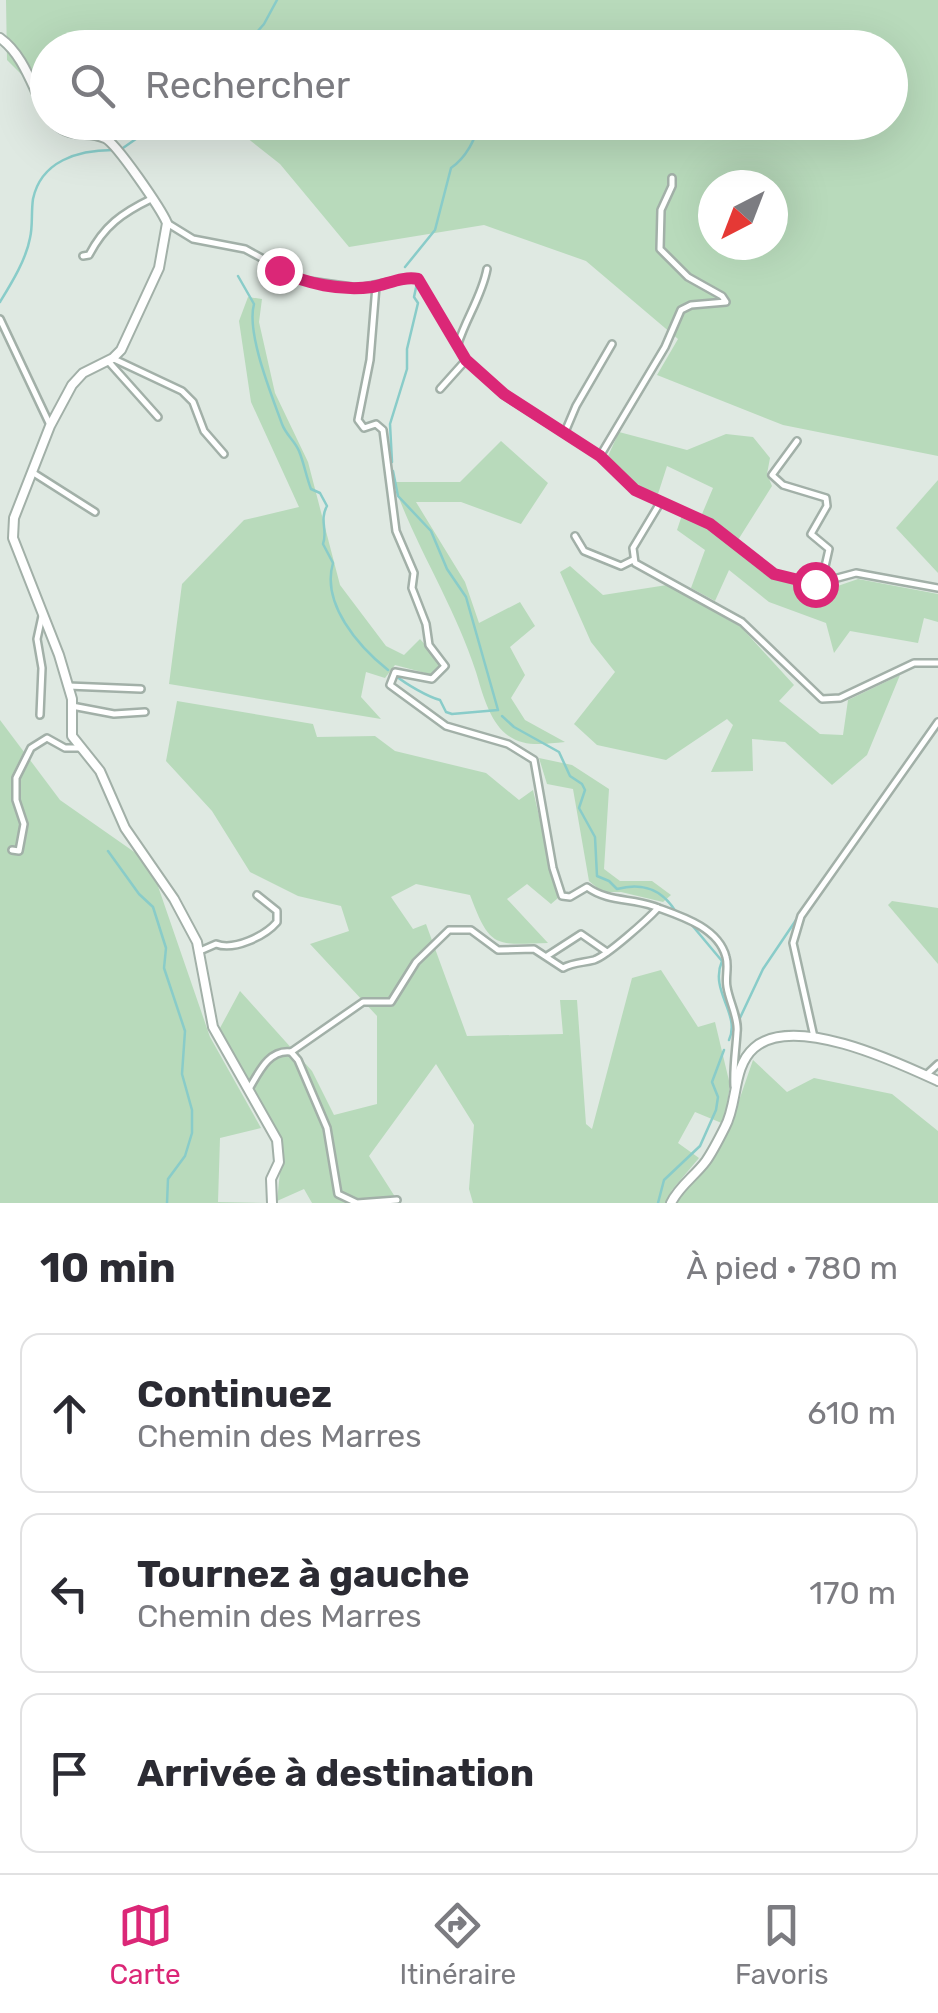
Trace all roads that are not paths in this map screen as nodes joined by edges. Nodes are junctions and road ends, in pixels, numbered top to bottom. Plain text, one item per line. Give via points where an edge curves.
1 (0, 38) edge
2 (30, 79) edge
3 (108, 140) edge
4 (672, 178) dead end
5 (151, 199) junction
6 (167, 223) junction
7 (83, 256) dead end
8 (487, 269) dead end
9 (376, 286) junction
10 (0, 319) edge
11 (458, 344) junction
12 (612, 344) dead end
13 (110, 360) junction
14 (466, 360) junction
15 (440, 389) dead end
16 (158, 417) dead end
17 (50, 426) junction
18 (566, 432) junction
19 (797, 440) dead end
20 (224, 454) dead end
21 (600, 456) junction
22 (32, 472) junction
23 (660, 503) junction
24 (95, 512) dead end
25 (575, 536) dead end
26 (633, 560) junction
27 (821, 584) junction
28 (938, 588) edge
29 (42, 616) junction
30 (938, 663) edge
31 (68, 686) junction
32 (140, 689) dead end
33 (72, 706) junction
34 (145, 712) dead end
35 (40, 714) dead end
36 (938, 722) edge
37 (80, 748) junction
38 (12, 850) dead end
39 (257, 895) dead end
40 (658, 908) junction
41 (200, 951) junction
42 (607, 952) junction
43 (546, 958) junction
44 (814, 1038) junction
45 (291, 1052) junction
46 (938, 1064) edge
47 (926, 1076) junction
48 (938, 1081) edge
49 (249, 1090) junction
50 (735, 1094) junction
51 (397, 1200) dead end
52 (272, 1203) edge
53 (671, 1203) edge

1 - 2 street
3 - 5 street
4 - 21 street via 661,210 660,249 726,302 680,310
5 - 6 street
5 - 7 street via 118,216
6 - 9 street via 193,239 245,249 302,280
6 - 13 street via 159,268 125,343
8 - 11 street
9 - 11 street via 418,279
9 - 40 street via 358,420 364,428 376,424 383,430 396,531 414,573 429,646 446,666 432,679 395,672 390,684 446,726 508,744 534,760 562,896 584,886
10 - 17 street
11 - 14 street
12 - 18 street
13 - 16 street
13 - 17 street via 78,377
13 - 20 street via 182,391
14 - 15 street
14 - 18 street via 504,394
17 - 22 street
18 - 21 street
19 - 27 street via 772,475 826,498 811,534 829,549
21 - 23 street via 635,490
22 - 24 street
22 - 29 street via 12,526
23 - 26 street via 633,548
23 - 27 street via 710,524 774,574
25 - 26 street via 586,552 620,566
26 - 30 street via 742,622 822,699 840,698 914,663
27 - 28 street via 856,573
29 - 31 street
29 - 35 street
31 - 32 street
31 - 33 street
33 - 34 street
33 - 37 street via 72,736
36 - 44 street via 801,916 793,943
37 - 38 street via 50,738 32,748 16,778 24,834 19,851
37 - 41 street via 100,771 125,828
39 - 41 street via 277,910 278,922 267,934
40 - 42 street
40 - 50 street via 700,925 726,958 738,1032
41 - 49 street via 213,1027
42 - 43 street via 563,968
42 - 43 street via 581,934
43 - 45 street via 534,949 498,950 471,930 449,930 416,962 391,1002 363,1002
44 - 47 street via 872,1052
44 - 50 street via 772,1037 752,1049
45 - 49 street via 272,1057
45 - 51 street via 327,1128 338,1194 357,1203
46 - 47 street
47 - 48 street
49 - 52 street via 276,1140
50 - 53 street via 706,1160

